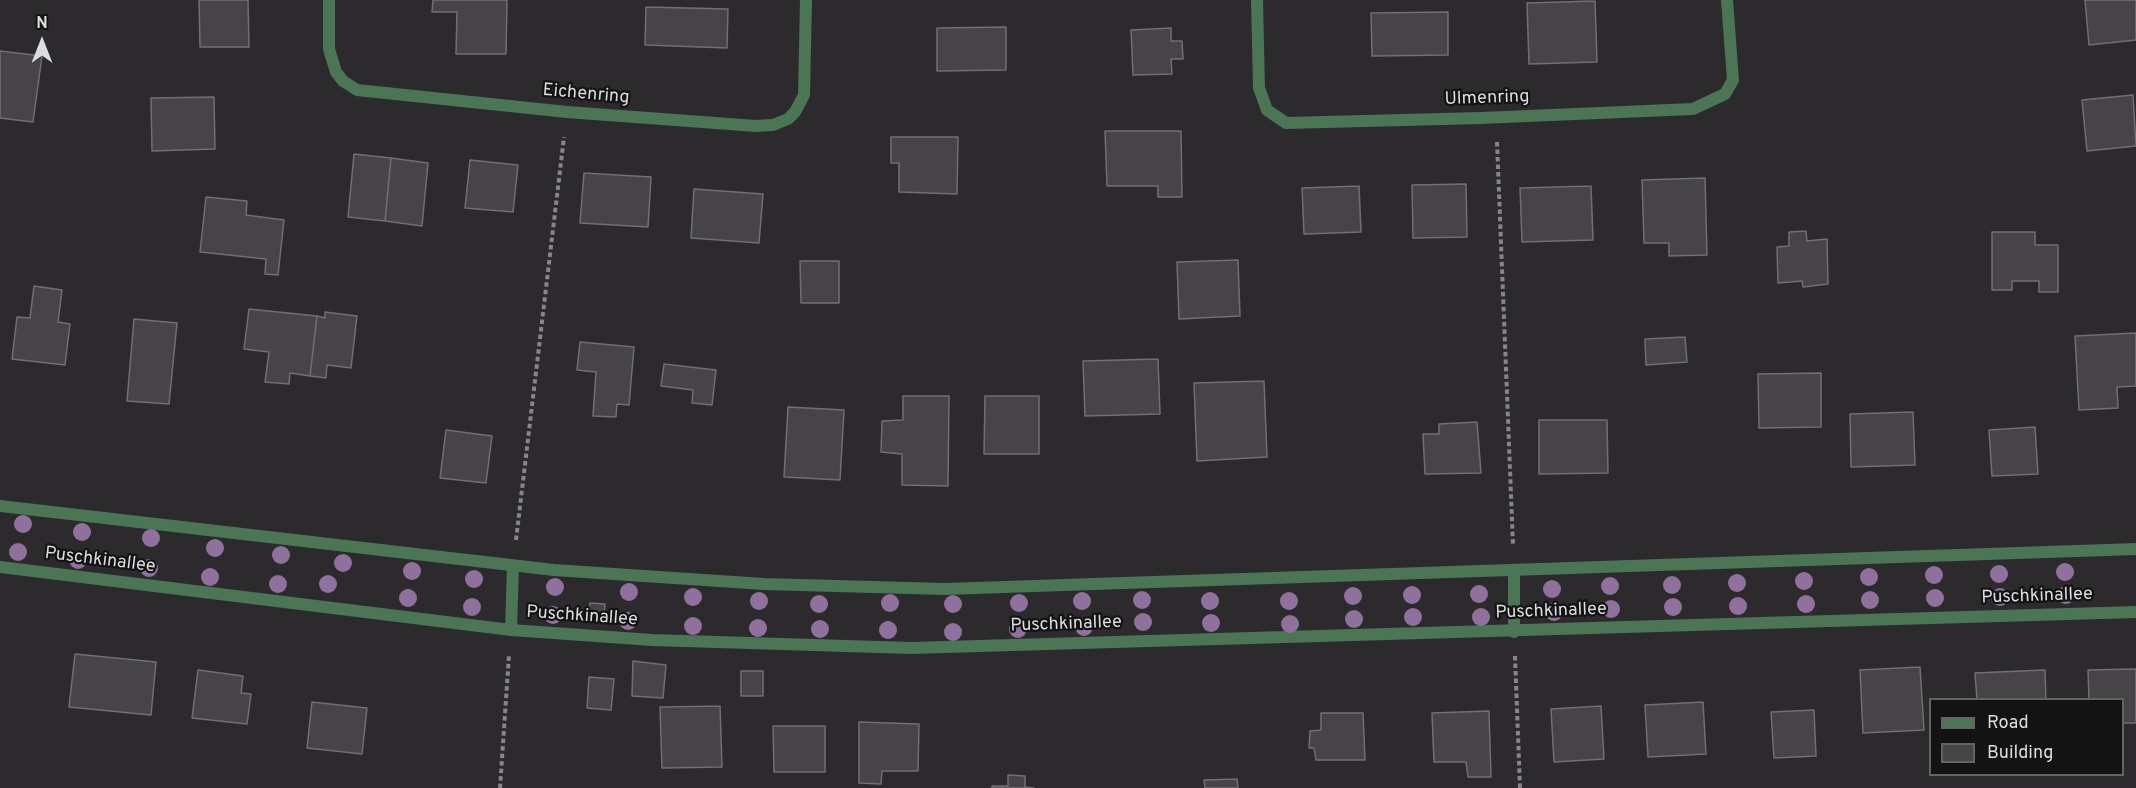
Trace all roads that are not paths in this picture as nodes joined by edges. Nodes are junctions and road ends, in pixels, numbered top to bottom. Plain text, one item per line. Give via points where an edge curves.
1 (329, 0) edge
2 (806, 0) edge
3 (1257, 0) edge
4 (1727, 0) edge
5 (0, 506) edge
6 (2136, 549) edge
7 (513, 566) junction
8 (0, 567) edge
9 (1514, 571) junction
10 (2136, 612) edge
11 (511, 630) junction
12 (1514, 632) junction

1 - 2 street, Eichenring via 329,49 333,64 343,81 357,90 567,112 756,126 788,119 804,95
3 - 4 street, Ulmenring via 1258,88 1267,110 1286,123 1692,109 1725,94 1733,80
5 - 7 street
6 - 9 street
7 - 9 street via 734,582 945,589
7 - 11 street
8 - 11 street, Puschkinallee
9 - 12 street
10 - 12 street, Puschkinallee
11 - 12 street, Puschkinallee via 652,640 911,648

